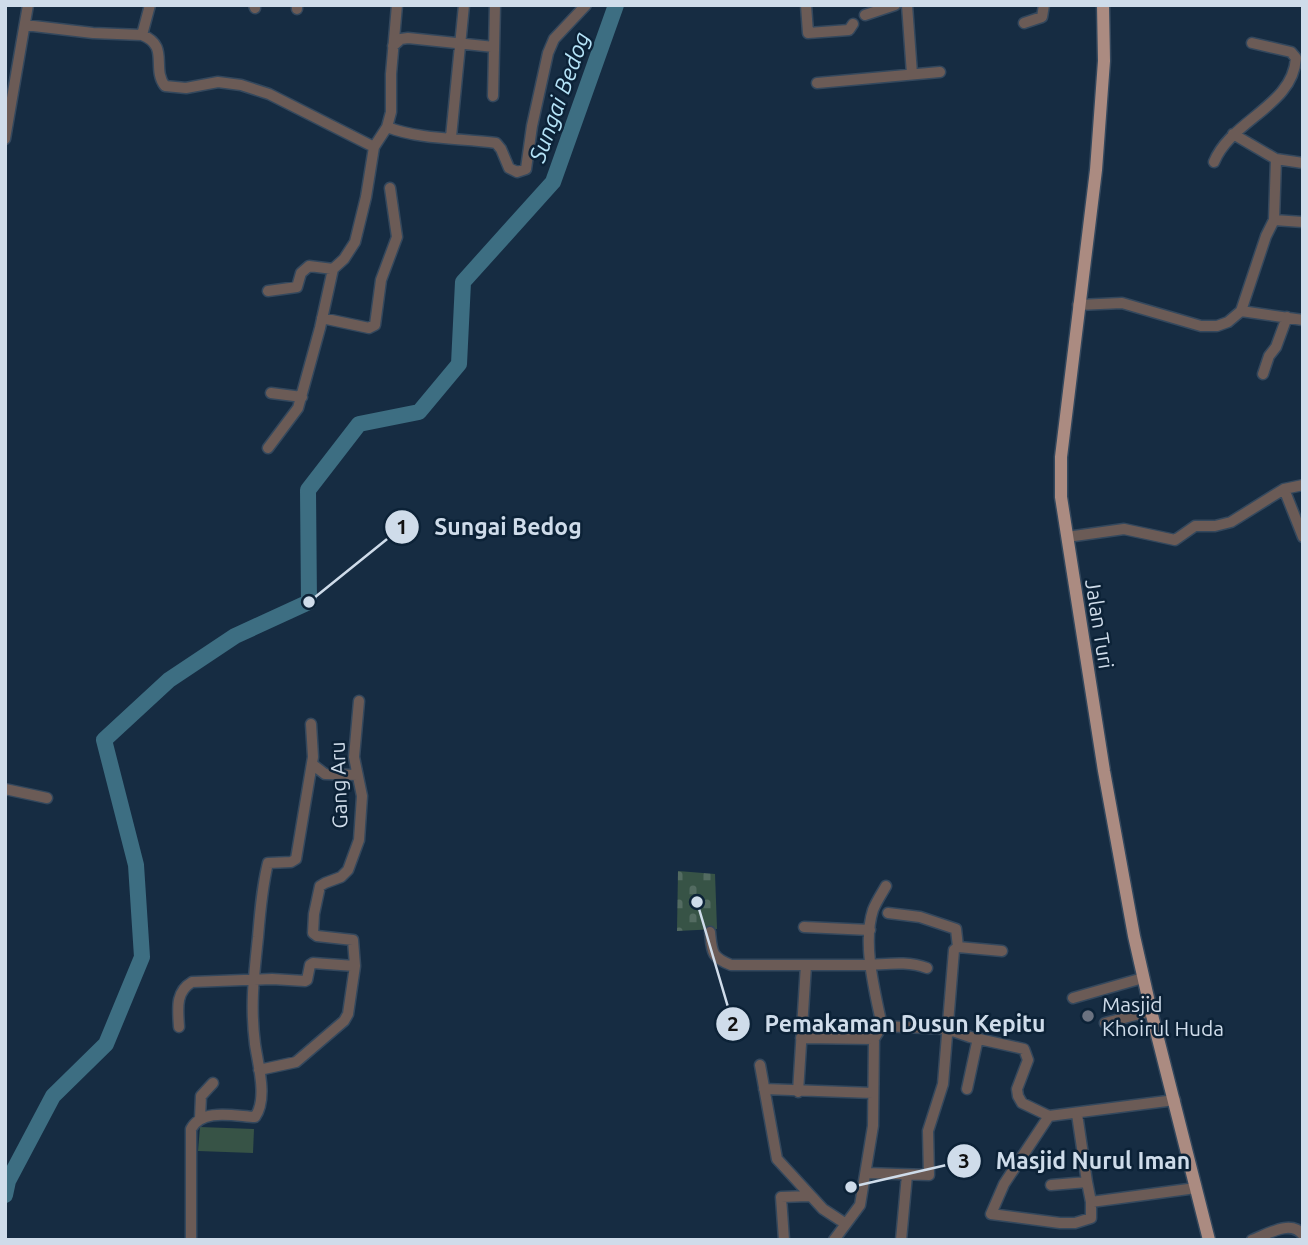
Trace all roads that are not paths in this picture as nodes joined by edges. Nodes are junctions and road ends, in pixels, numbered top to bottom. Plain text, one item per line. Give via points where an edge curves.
1 (28, 5) edge
2 (150, 5) edge
3 (397, 5) edge
4 (464, 5) edge
5 (495, 5) edge
6 (586, 5) edge
7 (806, 5) edge
8 (895, 5) edge
9 (907, 5) edge
10 (1044, 5) edge
11 (1103, 5) edge
12 (865, 15) dead end
13 (853, 23) dead end
14 (1024, 23) dead end
15 (24, 24) junction
16 (142, 35) junction
17 (459, 43) junction
18 (1252, 43) dead end
19 (393, 46) junction
20 (494, 47) junction
21 (940, 72) dead end
22 (912, 74) junction
23 (817, 83) dead end
24 (493, 96) dead end
25 (387, 127) junction
26 (1233, 134) junction
27 (450, 137) junction
28 (5, 139) edge
29 (374, 146) junction
30 (1276, 159) junction
31 (1214, 162) dead end
32 (1303, 163) edge
33 (390, 188) dead end
34 (1274, 220) junction
35 (1303, 222) edge
36 (333, 269) junction
37 (268, 291) dead end
38 (1078, 305) junction
39 (1241, 311) junction
40 (1287, 317) junction
41 (322, 318) junction
42 (1303, 320) edge
43 (1263, 374) dead end
44 (271, 393) dead end
45 (302, 397) junction
46 (268, 447) dead end
47 (1303, 485) edge
48 (1284, 489) junction
49 (1067, 537) junction
50 (1303, 537) edge
51 (359, 701) dead end
52 (311, 724) dead end
53 (312, 764) junction
54 (357, 775) junction
55 (5, 789) edge
56 (47, 798) dead end
57 (886, 886) dead end
58 (888, 913) dead end
59 (804, 927) dead end
60 (870, 930) junction
61 (710, 932) dead end
62 (958, 947) junction
63 (1002, 951) dead end
64 (806, 965) junction
65 (870, 965) junction
66 (355, 966) junction
67 (926, 968) dead end
68 (1143, 978) junction
69 (252, 979) junction
70 (1073, 998) dead end
71 (1151, 1011) junction
72 (1105, 1023) dead end
73 (882, 1026) junction
74 (179, 1027) dead end
75 (947, 1029) junction
76 (802, 1038) junction
77 (978, 1038) junction
78 (874, 1040) junction
79 (760, 1065) dead end
80 (259, 1070) junction
81 (213, 1083) dead end
82 (764, 1089) junction
83 (967, 1090) dead end
84 (798, 1092) junction
85 (873, 1093) junction
86 (1175, 1100) junction
87 (1077, 1114) junction
88 (1049, 1116) junction
89 (200, 1118) junction
90 (866, 1173) junction
91 (907, 1175) junction
92 (1087, 1182) junction
93 (1051, 1185) dead end
94 (1196, 1188) junction
95 (809, 1196) junction
96 (1091, 1202) junction
97 (846, 1224) junction
98 (1303, 1235) edge
99 (191, 1240) edge
100 (784, 1240) edge
101 (834, 1240) edge
102 (901, 1240) edge
103 (1209, 1240) edge
104 (1252, 1240) edge

1 - 15 street
2 - 16 street
3 - 19 street
4 - 17 street
5 - 20 street
6 - 27 street via 554,39 548,53 526,169 517,172 509,168 496,143
7 - 13 street via 808,33 849,30
8 - 12 street
9 - 22 street
10 - 14 street via 1042,18
11 - 38 main road, Jalan Turi via 1096,170
15 - 16 street
15 - 28 street
16 - 29 street via 159,51 165,86 241,85
17 - 19 street via 408,38
17 - 20 street
17 - 27 street
18 - 26 street via 1291,52 1296,58 1295,73 1278,96
19 - 25 street
20 - 24 street
21 - 22 street
22 - 23 street
25 - 27 street
25 - 29 street
26 - 30 street
26 - 31 street
29 - 36 street via 355,242
30 - 32 street
30 - 34 street
33 - 41 street via 397,237 381,280 376,325 369,328
34 - 35 street
34 - 39 street
36 - 37 street via 309,267 301,273 297,287
36 - 41 street
38 - 39 street via 1122,303 1200,326 1228,322
38 - 49 main road, Jalan Turi via 1061,457
39 - 40 street
40 - 42 street
40 - 43 street
41 - 45 street
44 - 45 street
45 - 46 street
47 - 48 street
48 - 49 street via 1231,522 1195,526 1178,539 1124,529
48 - 50 street
49 - 68 main road, Jalan Turi
51 - 54 street, Gang Aru
52 - 53 street
53 - 54 street via 325,774
53 - 69 street via 296,859 268,863
54 - 66 street, Gang Aru via 362,796 359,840 348,870 320,886 313,933 353,940
55 - 56 street
57 - 60 street via 873,910
58 - 62 street via 956,929
59 - 60 street
60 - 65 street
61 - 64 street via 717,960 731,965
62 - 63 street
62 - 75 street via 954,950
64 - 65 street
64 - 76 street
65 - 67 street
65 - 73 street
66 - 69 street via 313,963 305,981
66 - 80 street via 344,1021 296,1062
68 - 70 street
68 - 71 main road, Jalan Turi
69 - 74 street via 192,982 183,987
69 - 80 street
71 - 72 street
71 - 86 main road, Jalan Turi
73 - 75 street
73 - 78 street
75 - 77 street
75 - 91 street via 942,1090 928,1130 929,1175
76 - 78 street
76 - 84 street
77 - 83 street
77 - 88 street via 1024,1049 1028,1060 1018,1096 1021,1103
78 - 85 street
79 - 82 street
80 - 89 street via 261,1106 256,1116
81 - 89 street via 201,1096
82 - 84 street
82 - 95 street via 778,1159
84 - 85 street
85 - 90 street
86 - 87 street
86 - 94 main road, Jalan Turi
87 - 88 street
87 - 92 street
88 - 96 street via 1004,1184 991,1214 1075,1223 1091,1218
89 - 99 street via 191,1129
90 - 91 street
90 - 97 street via 860,1205
91 - 102 street
92 - 93 street
92 - 96 street
94 - 96 street
94 - 103 main road, Jalan Turi
95 - 97 street
95 - 100 street via 781,1197
97 - 101 street
98 - 104 street via 1290,1226

